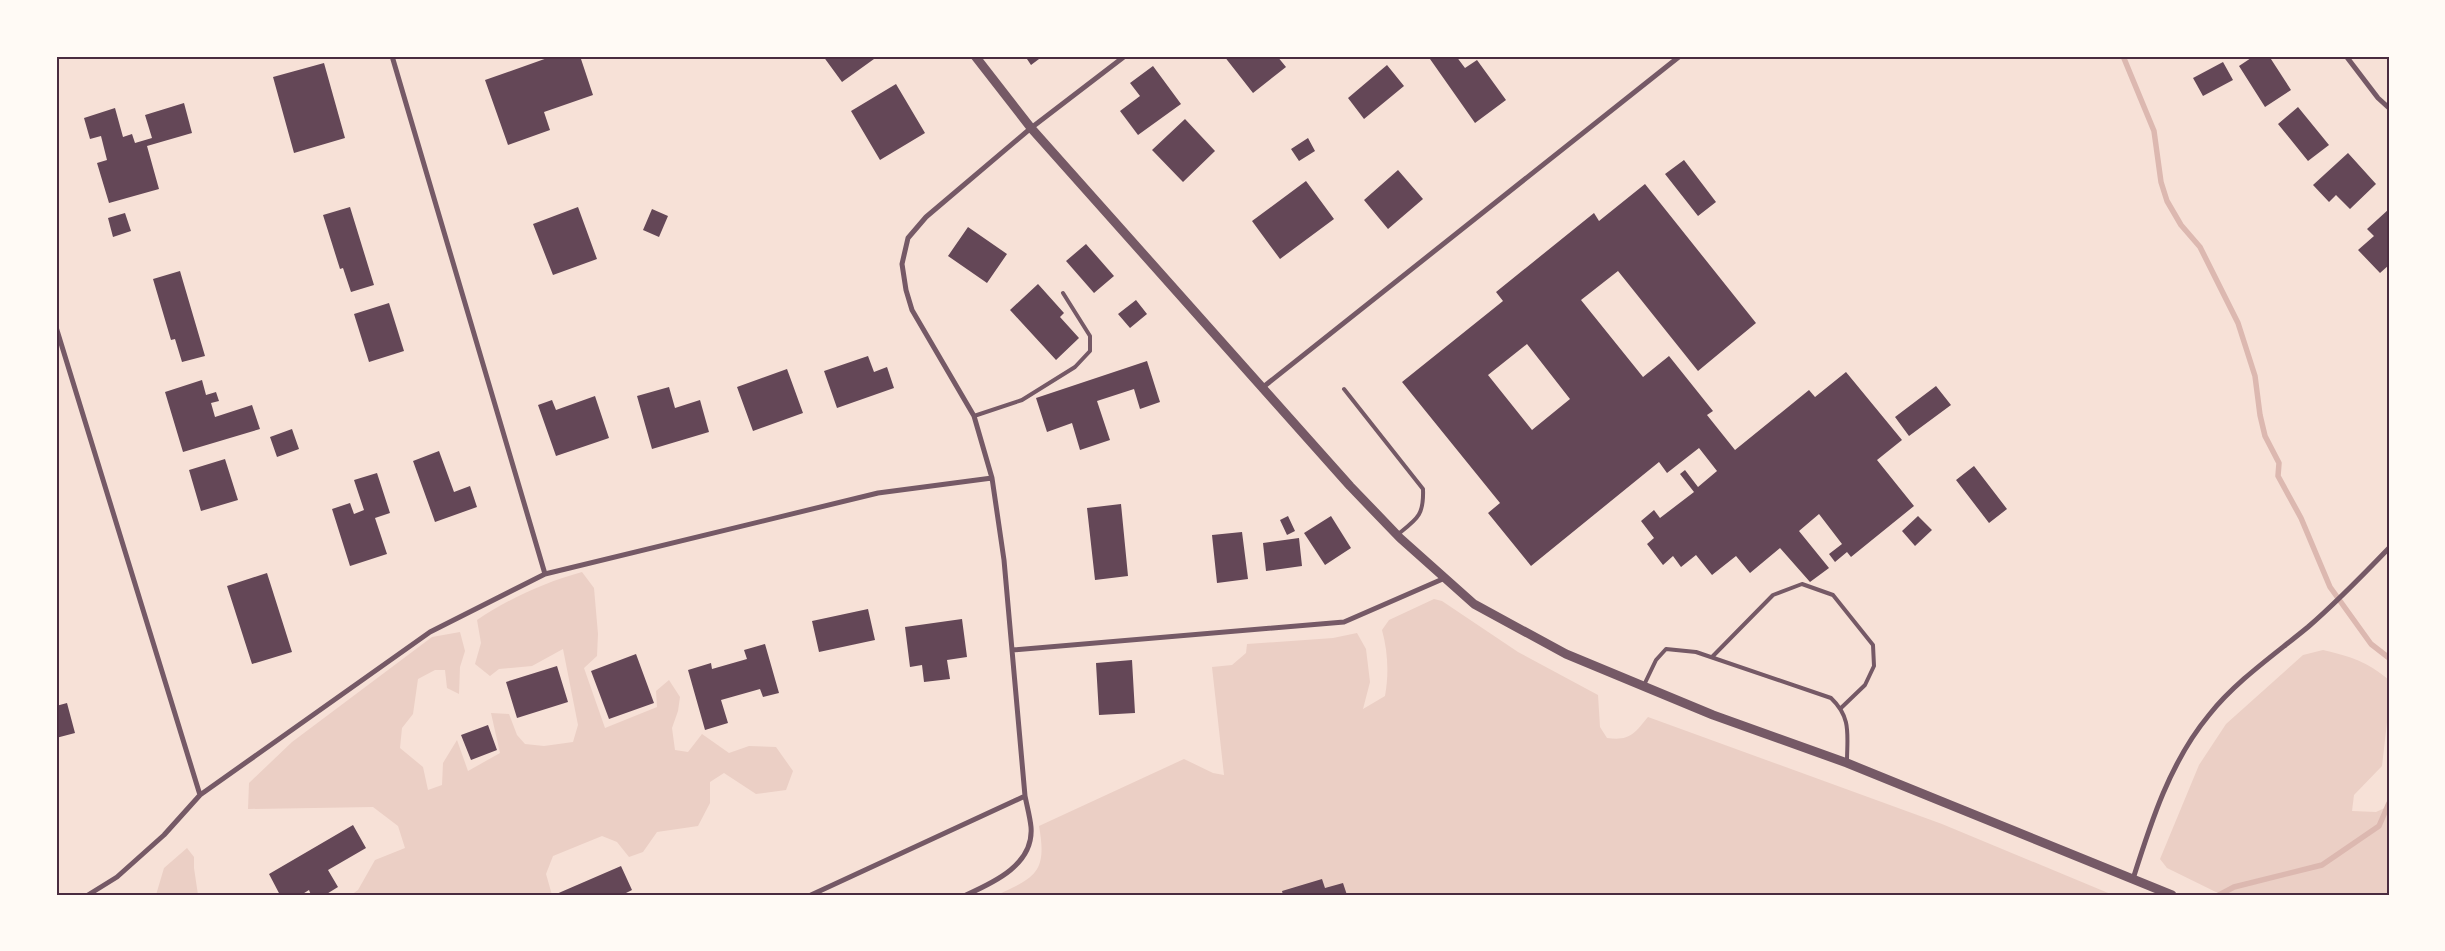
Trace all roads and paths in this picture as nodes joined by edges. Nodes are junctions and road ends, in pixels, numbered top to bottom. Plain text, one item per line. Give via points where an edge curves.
1 (392, 56) edge
2 (975, 56) edge
3 (1125, 56) edge
4 (1680, 56) edge
5 (2346, 56) edge
6 (2389, 108) edge
7 (1031, 128) junction
8 (1063, 294) dead end
9 (56, 327) edge
10 (1262, 388) junction
11 (1344, 389) dead end
12 (974, 416) junction
13 (992, 478) junction
14 (1397, 535) junction
15 (2389, 548) edge
16 (545, 574) junction
17 (1446, 578) junction
18 (1013, 650) junction
19 (1712, 657) junction
20 (1643, 687) junction
21 (1841, 708) junction
22 (1847, 763) junction
23 (200, 795) junction
24 (1025, 796) junction
25 (2133, 879) junction
26 (88, 895) edge
27 (812, 895) edge
28 (966, 895) edge
29 (2172, 895) edge

1 - 16 street
2 - 7 street
3 - 7 street
4 - 10 street
5 - 6 street
7 - 10 street
7 - 12 street via 926,217 908,238 902,264 912,310
8 - 12 lane via 1090,336 1090,351 1076,367 1022,400
9 - 23 street
10 - 14 street
11 - 14 lane via 1423,489 1424,506 1419,516
12 - 13 street
13 - 16 street via 878,493
13 - 18 street
14 - 17 street
15 - 25 street via 2344,595 2242,681 2208,715 2162,795
16 - 23 street via 430,632
17 - 18 street via 1344,622
17 - 20 street via 1474,604 1566,654
18 - 24 street
19 - 20 lane via 1666,648 1656,660
19 - 21 lane via 1831,698
19 - 21 lane via 1773,595 1802,584 1833,595 1873,645 1874,666 1865,685
20 - 22 street
21 - 22 lane via 1847,719
22 - 25 street
23 - 26 street via 164,835 117,877
24 - 27 street
24 - 28 street via 1031,828 1028,848 1018,863 1002,877
25 - 29 street

